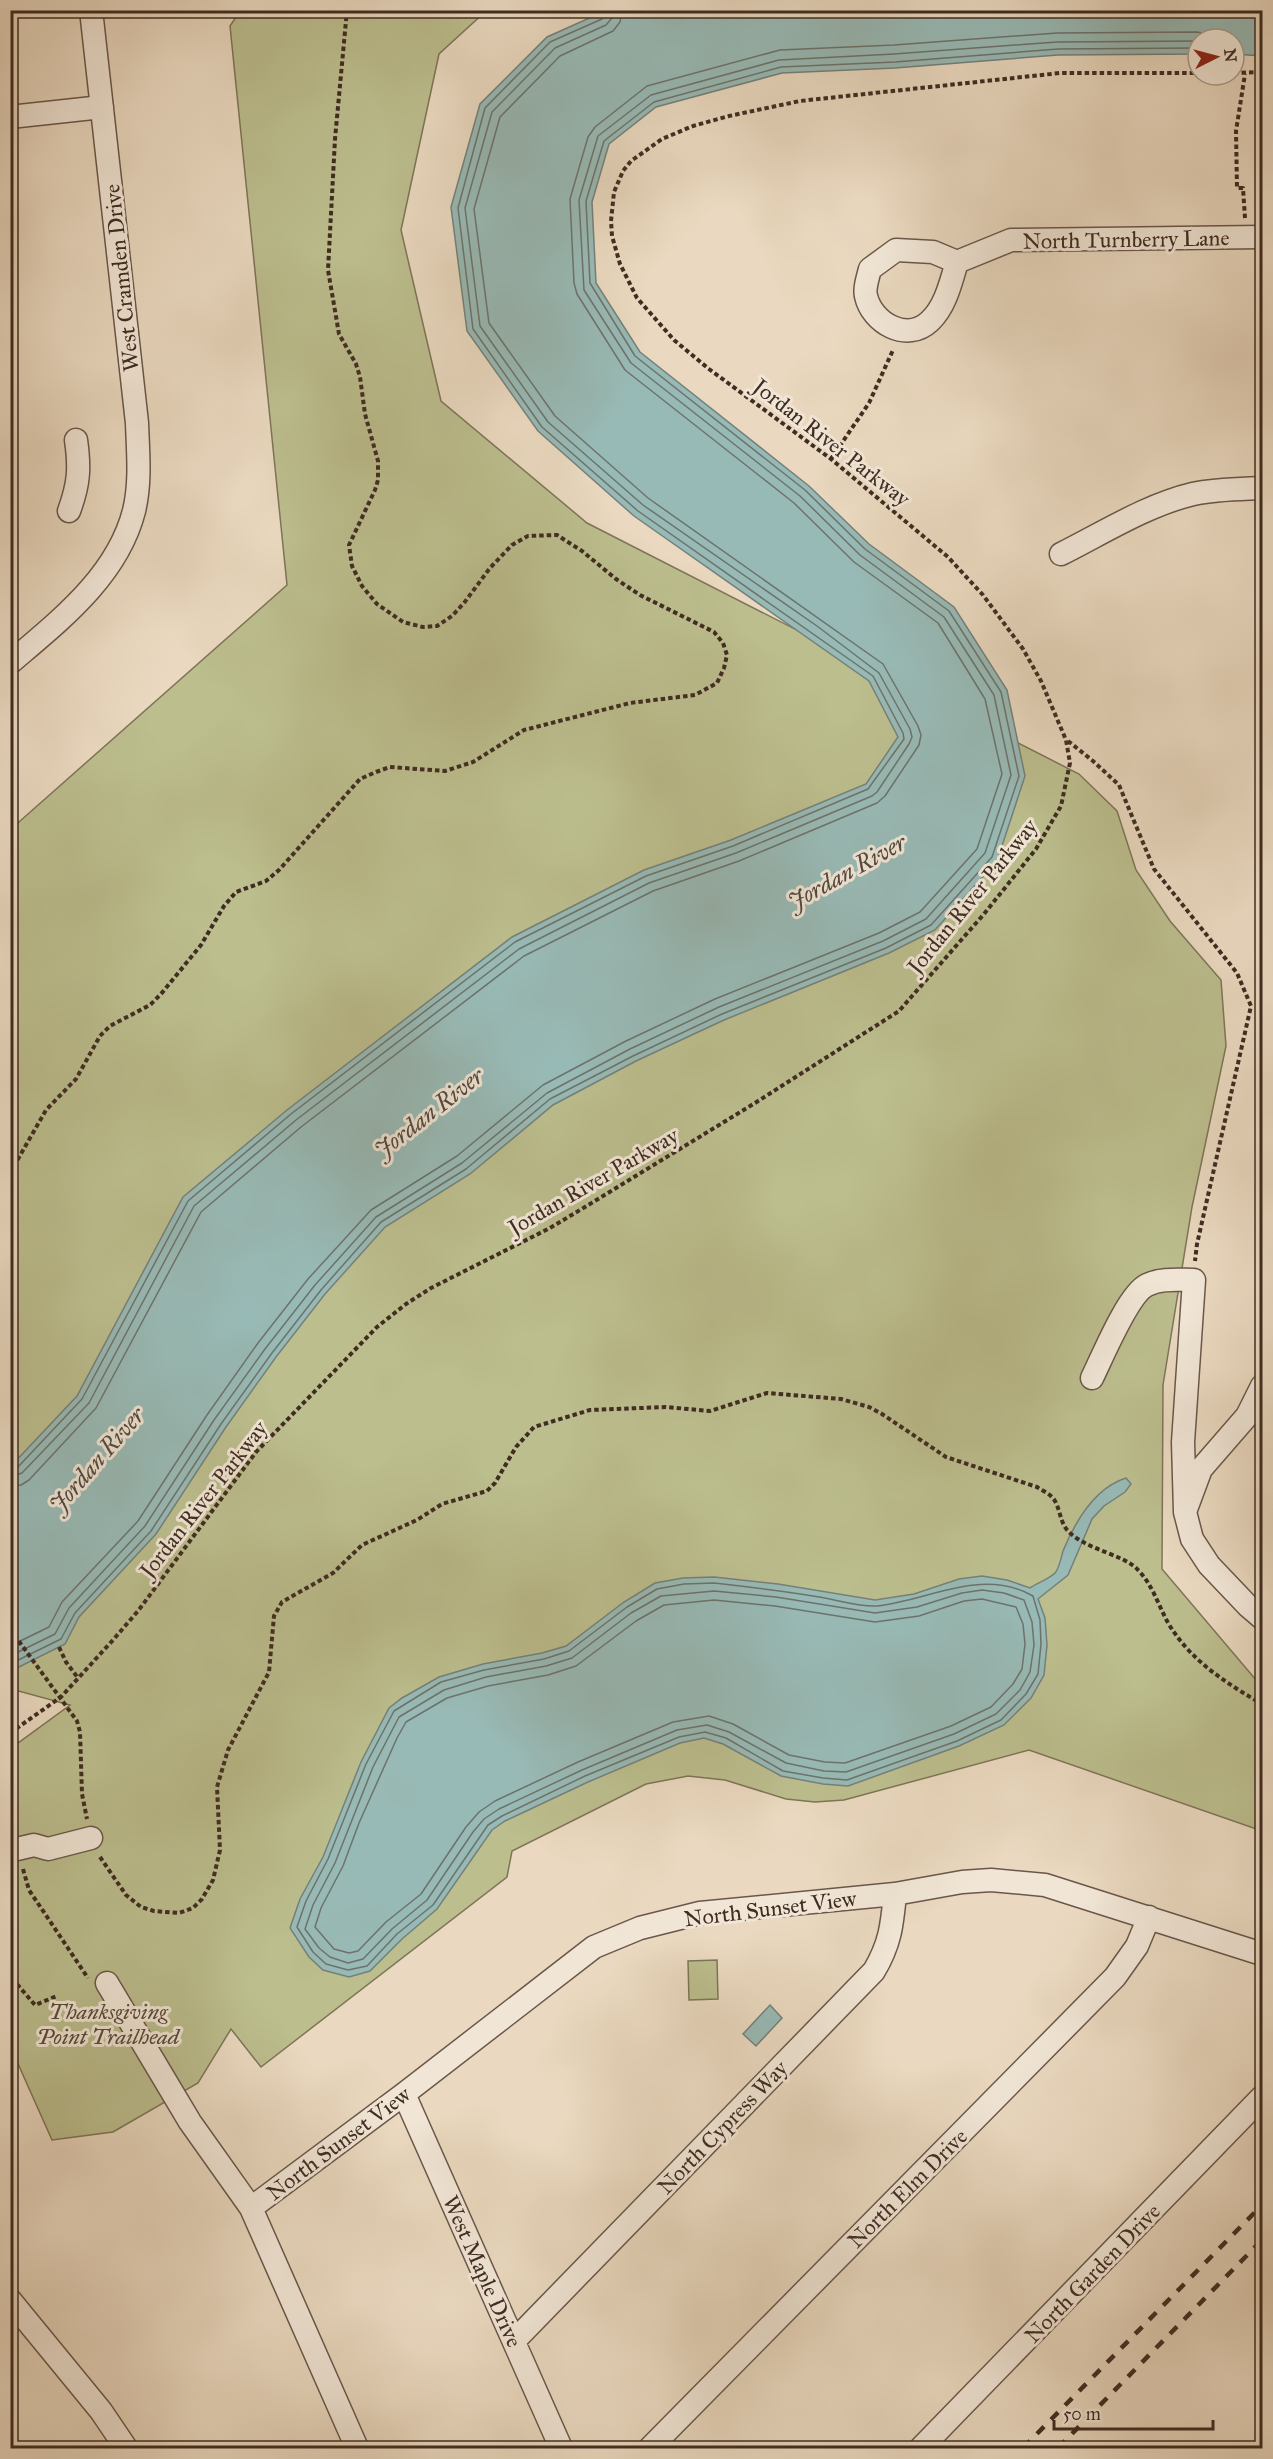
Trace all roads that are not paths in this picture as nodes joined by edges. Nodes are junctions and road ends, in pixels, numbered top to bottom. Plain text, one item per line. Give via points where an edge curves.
1 (91, 10) edge
2 (102, 107) junction
3 (10, 117) edge
4 (1258, 242) edge
5 (957, 262) junction
6 (76, 440) dead end
7 (1263, 488) edge
8 (69, 511) dead end
9 (1061, 554) dead end
10 (14, 652) edge
11 (1092, 1378) dead end
12 (1263, 1386) edge
13 (1185, 1512) junction
14 (1263, 1618) edge
15 (91, 1838) road end
16 (17, 1849) road end
17 (895, 1894) junction
18 (1149, 1917) junction
19 (1263, 1954) edge
20 (99, 1982) road end
21 (404, 2094) junction
22 (1263, 2097) edge
23 (251, 2208) junction
24 (10, 2300) edge
25 (514, 2341) junction
26 (126, 2448) edge
27 (357, 2448) edge
28 (561, 2448) edge
29 (650, 2448) edge
30 (921, 2448) edge

1 - 2 street, West Cramden Drive
2 - 3 street
2 - 10 street, West Cramden Drive via 138,423 139,474 134,511 121,544 90,589 60,620
4 - 5 street, North Turnberry Lane via 1011,240
5 - 5 street via 933,252 896,250 870,269 865,295 876,319 893,328 914,330 930,321 944,301
6 - 8 street via 80,463
7 - 9 street via 1210,490 1180,498
11 - 13 street via 1125,1311 1144,1286 1158,1281 1194,1280 1183,1442
12 - 13 street via 1247,1416 1201,1469
13 - 14 street via 1191,1539 1209,1565
15 - 16 street via 48,1849 34,1845
17 - 18 street, North Sunset View via 962,1882 1017,1881 1045,1885
17 - 21 street, North Sunset View via 700,1913 640,1928 594,1947
17 - 25 street, North Cypress Way via 892,1928 874,1971
18 - 19 street, North Sunset View
18 - 29 street, North Elm Drive via 1137,1946 1115,1977
20 - 23 street
21 - 23 street, North Sunset View
21 - 25 street, West Maple Drive
22 - 30 street, North Garden Drive
23 - 27 street
24 - 26 street via 101,2411
25 - 28 street, West Maple Drive

